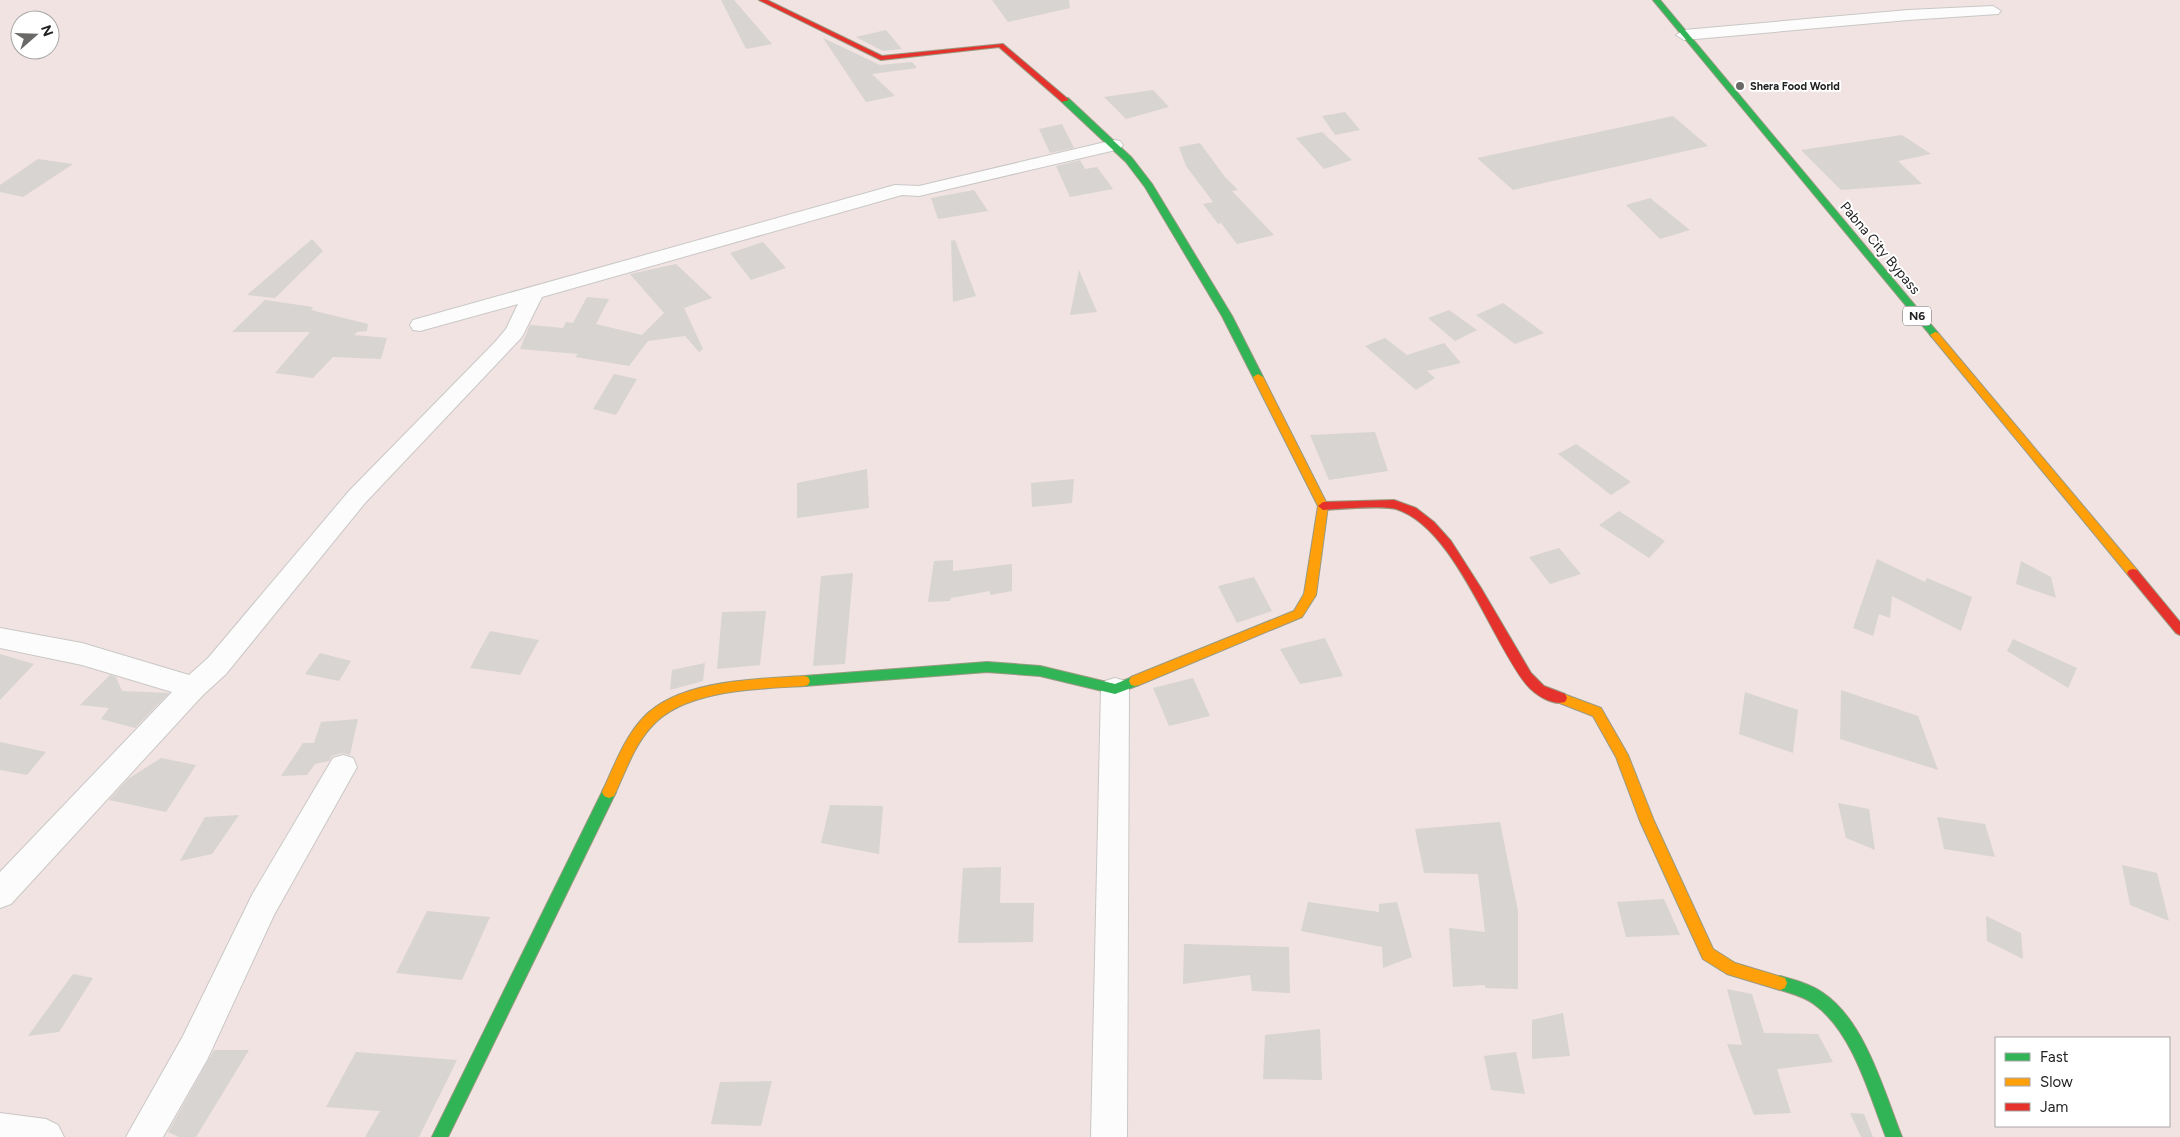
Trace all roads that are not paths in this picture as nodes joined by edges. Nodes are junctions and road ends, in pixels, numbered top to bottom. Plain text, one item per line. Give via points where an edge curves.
1 (762, 0) edge
2 (1656, 0) edge
3 (1992, 11) dead end
4 (1684, 35) junction
5 (1114, 145) junction
6 (533, 294) junction
7 (420, 325) dead end
8 (1323, 506) junction
9 (2180, 630) edge
10 (0, 638) edge
11 (193, 687) junction
12 (1115, 689) junction
13 (343, 767) dead end
14 (0, 894) edge
15 (0, 1131) edge
16 (46, 1137) edge
17 (144, 1137) edge
18 (440, 1137) edge
19 (1109, 1137) edge
20 (1894, 1137) edge

1 - 5 main road via 881,58 1002,45
2 - 4 main road, Pabna City Bypass / N6
3 - 4 street via 1908,15
4 - 9 main road, Pabna City Bypass / N6
5 - 6 street via 919,191 901,189
5 - 8 main road via 1149,186 1227,316
6 - 7 street
6 - 11 street via 515,332 357,497 217,666
8 - 12 main road via 1310,595 1298,614
8 - 20 main road via 1402,505 1423,518 1449,547 1531,682 1547,694 1588,707 1604,721 1622,755 1647,821 1708,954 1732,969 1804,990 1835,1012 1848,1028
10 - 11 street via 82,654
11 - 14 street
12 - 18 main road via 1040,671 987,667 740,686 683,699 664,707 648,721 633,743
12 - 19 street
13 - 17 street via 263,905 195,1048
15 - 16 street

